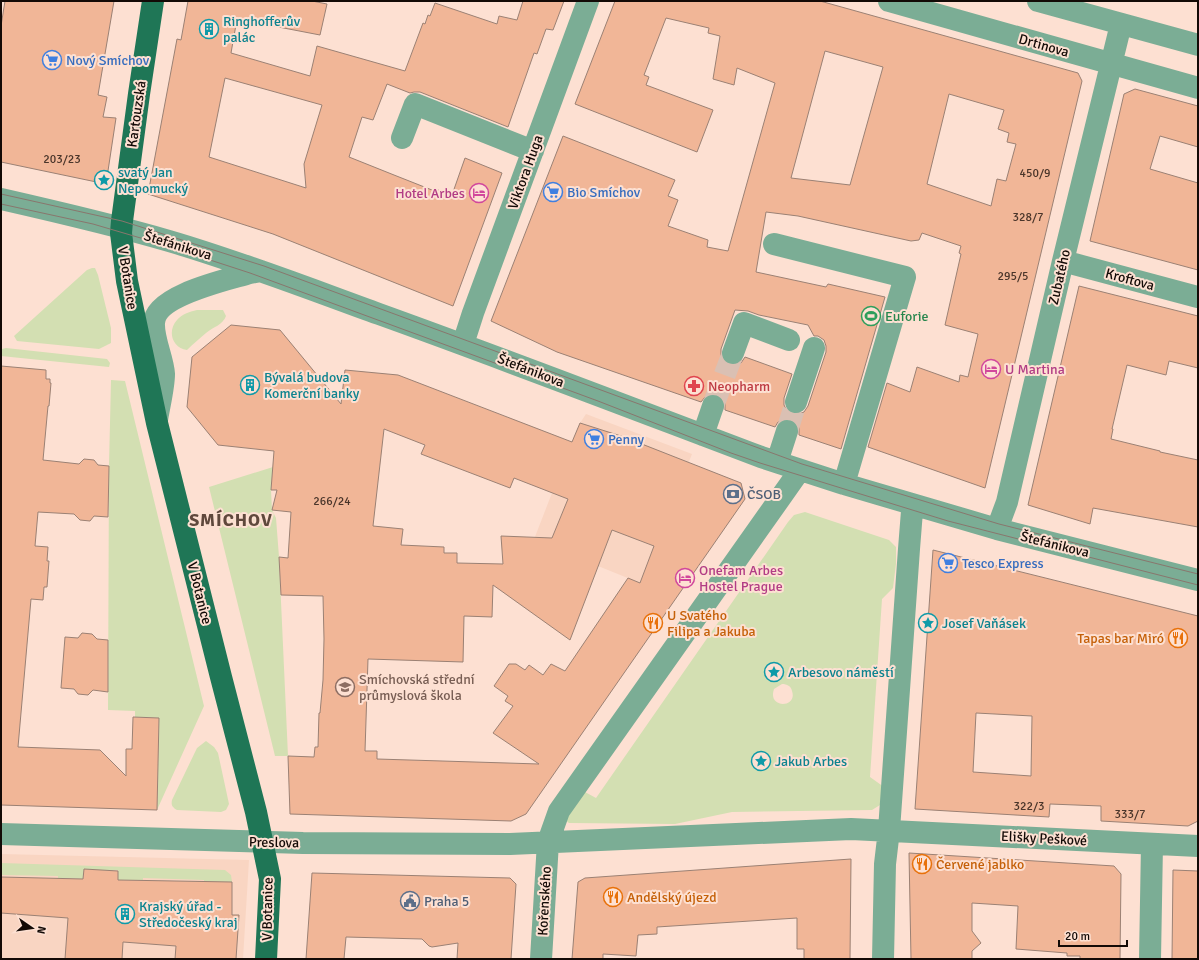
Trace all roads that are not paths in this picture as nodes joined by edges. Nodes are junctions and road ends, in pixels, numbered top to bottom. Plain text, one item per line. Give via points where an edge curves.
1 (153, 1) edge
2 (588, 1) edge
3 (889, 1) edge
4 (1038, 1) edge
5 (1121, 24) junction
6 (1198, 45) edge
7 (1111, 64) junction
8 (1198, 88) edge
9 (402, 138) dead end
10 (533, 150) junction
11 (1, 199) edge
12 (122, 228) junction
13 (774, 244) dead end
14 (1063, 261) junction
15 (261, 271) junction
16 (1198, 297) edge
17 (789, 340) dead end
18 (463, 344) junction
19 (814, 348) dead end
20 (733, 353) tunnel mouth
21 (796, 402) tunnel mouth
22 (713, 406) tunnel mouth
23 (157, 423) junction
24 (787, 431) tunnel mouth
25 (703, 435) junction
26 (777, 462) junction
27 (800, 470) junction
28 (844, 484) junction
29 (914, 505) junction
30 (997, 529) junction
31 (1198, 580) edge
32 (889, 830) junction
33 (1, 834) edge
34 (262, 842) junction
35 (548, 842) junction
36 (1152, 844) junction
37 (1198, 846) edge
38 (266, 959) edge
39 (541, 959) edge
40 (883, 959) edge
41 (1150, 959) edge

1 - 12 main road, Kartouzská
2 - 10 street, Viktora Huga
3 - 7 street, Drtinova
4 - 5 street
5 - 6 street
5 - 7 street, Zubatého
7 - 8 street, Drtinova
7 - 14 street, Zubatého
9 - 10 street via 415,104
10 - 18 street, Viktora Huga
11 - 12 street, Štefánikova
12 - 15 street, Štefánikova
12 - 23 main road, V Botanice via 127,281
13 - 28 street via 905,277
14 - 16 street, Kroftova
14 - 30 street, Zubatého via 1008,502
15 - 18 street, Štefánikova
15 - 23 street via 182,294 157,313 154,324 164,375
17 - 20 street via 744,323
18 - 25 street, Štefánikova
19 - 21 street
22 - 25 street
23 - 34 main road, V Botanice
24 - 26 street
25 - 26 street, Štefánikova
26 - 27 street, Štefánikova
27 - 28 street
27 - 35 street via 559,811
28 - 29 street
29 - 30 street, Štefánikova
29 - 32 street
30 - 31 street, Štefánikova
32 - 35 street via 850,829
32 - 36 street, Elišky Peškové
32 - 40 street via 884,864
33 - 34 street, Preslova
34 - 35 street, Preslova
34 - 38 main road, V Botanice via 270,879
35 - 39 street, Kořenského
36 - 37 street, Elišky Peškové
36 - 41 street

